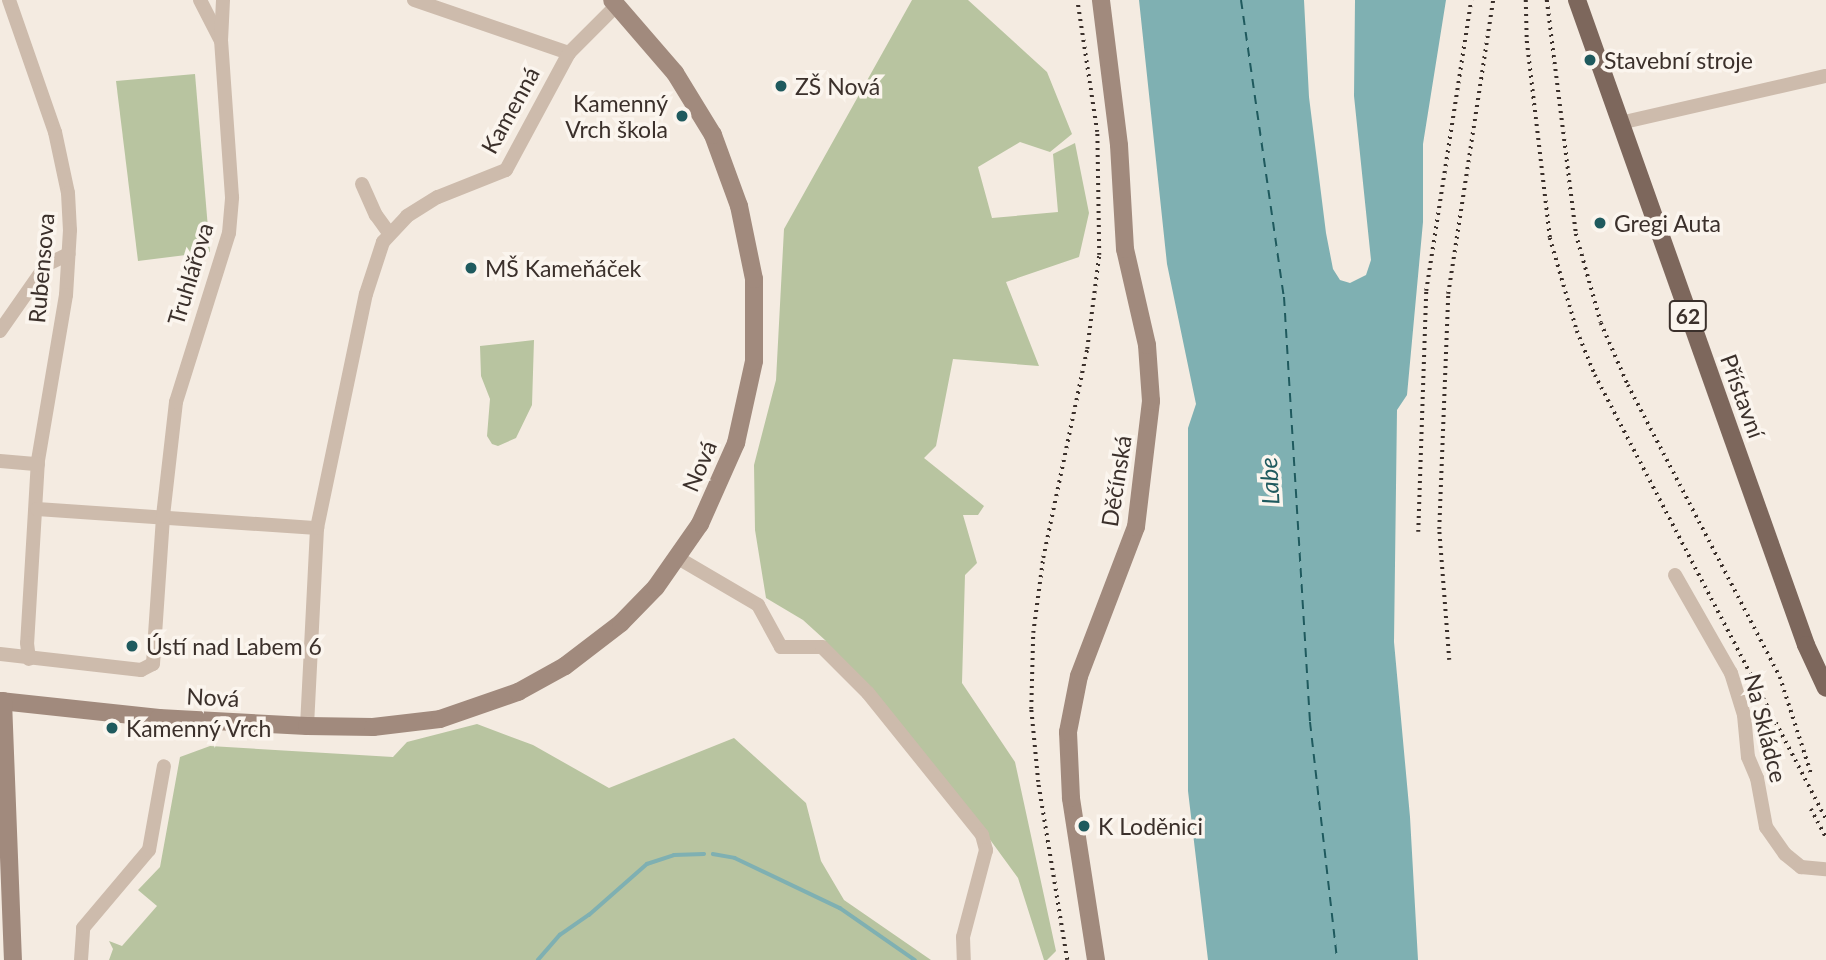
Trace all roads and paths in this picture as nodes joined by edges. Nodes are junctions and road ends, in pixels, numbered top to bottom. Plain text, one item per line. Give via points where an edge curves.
1 (9, 0) edge
2 (200, 0) edge
3 (223, 0) edge
4 (414, 0) edge
5 (1101, 0) edge
6 (1577, 0) edge
7 (615, 3) edge
8 (221, 41) junction
9 (569, 53) junction
10 (1826, 76) edge
11 (1620, 123) junction
12 (362, 184) dead end
13 (389, 233) junction
14 (69, 254) junction
15 (0, 331) edge
16 (0, 461) edge
17 (38, 464) junction
18 (37, 509) junction
19 (163, 516) junction
20 (317, 528) junction
21 (678, 558) junction
22 (1675, 575) dead end
23 (0, 654) edge
24 (29, 659) junction
25 (1826, 688) edge
26 (1, 701) edge
27 (307, 726) junction
28 (164, 766) dead end
29 (1826, 869) edge
30 (13, 960) edge
31 (81, 960) edge
32 (964, 960) edge
33 (1096, 960) edge

1 - 14 street, Rubensova via 55,132 68,193
2 - 8 street
3 - 8 street, Truhlářova
4 - 9 street
5 - 33 street, Děčínská via 1119,145 1125,249 1147,345 1152,401 1136,527 1079,676 1069,722 1070,784
6 - 11 main road, Přístavní / 62
7 - 9 street, Kamenná
7 - 21 street, Nová via 675,73 713,135 740,206 754,279 754,360 743,418 717,490
8 - 19 street, Truhlářova via 232,197 229,233 176,401
9 - 13 street, Kamenná via 506,170 438,197
10 - 11 street
11 - 25 main road, Přístavní / 62 via 1806,645
12 - 13 street
13 - 20 street, Kamenná via 366,294
14 - 15 street via 46,265
14 - 17 street, Rubensova
16 - 17 street
17 - 18 street, Rubensova
18 - 19 street
18 - 24 street, Rubensova
19 - 20 street
19 - 24 street, Truhlářova via 153,664 141,670
20 - 27 street
21 - 27 street, Nová via 621,623 565,666 519,692 467,711 407,724
21 - 32 street via 758,606 781,646 822,647 868,692 982,835 986,850 963,937
22 - 29 street, Na Skládce via 1731,673 1766,827 1801,867
23 - 24 street
26 - 27 street, Nová via 159,718
26 - 30 street
28 - 31 street via 149,850 83,928

